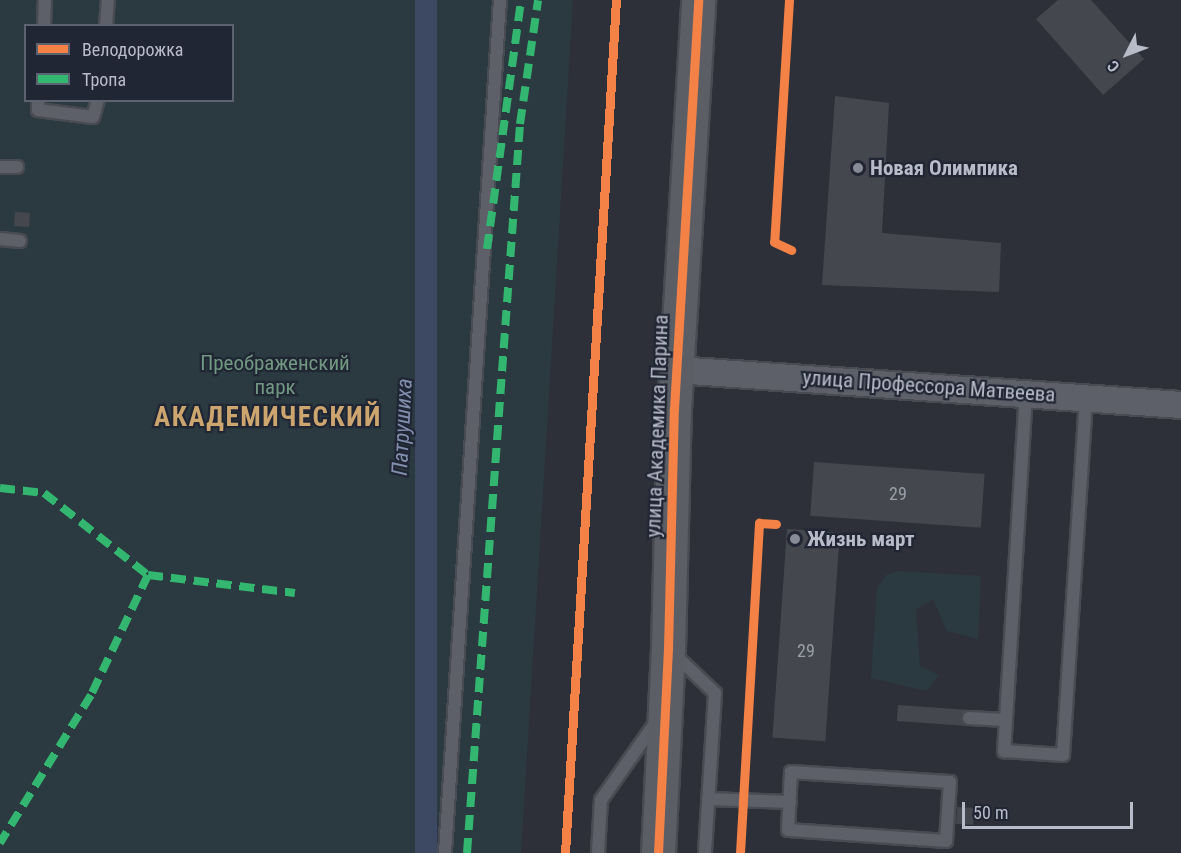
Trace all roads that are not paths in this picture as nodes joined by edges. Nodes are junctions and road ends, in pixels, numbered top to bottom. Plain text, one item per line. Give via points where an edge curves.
1 (45, 0) edge
2 (108, 0) edge
3 (500, 0) edge
4 (698, 0) edge
5 (44, 24) edge
6 (106, 24) edge
7 (38, 102) edge
8 (97, 102) edge
9 (0, 166) edge
10 (17, 167) dead end
11 (0, 239) edge
12 (20, 241) dead end
13 (676, 370) junction
14 (1026, 392) junction
15 (1086, 397) junction
16 (1181, 405) edge
17 (668, 649) junction
18 (666, 709) junction
19 (969, 718) dead end
20 (1006, 720) junction
21 (708, 799) junction
22 (790, 802) junction
23 (445, 853) edge
24 (598, 853) edge
25 (658, 853) edge
26 (705, 853) edge

1 - 5 lane
2 - 6 lane
3 - 23 lane
4 - 13 street, улица Академика Парина
7 - 8 lane via 38,110 93,117
9 - 10 lane
11 - 12 lane
13 - 14 street, улица Профессора Матвеева
13 - 17 street, улица Академика Парина
14 - 15 street, улица Профессора Матвеева
14 - 20 lane
15 - 16 street, улица Профессора Матвеева
15 - 20 lane via 1063,754 1004,751
17 - 18 street, улица Академика Парина
17 - 21 lane via 715,693
18 - 24 lane via 601,800
18 - 25 street, улица Академика Парина
19 - 20 lane
21 - 22 lane
21 - 26 lane
22 - 22 lane via 791,772 950,782 946,841 788,830

